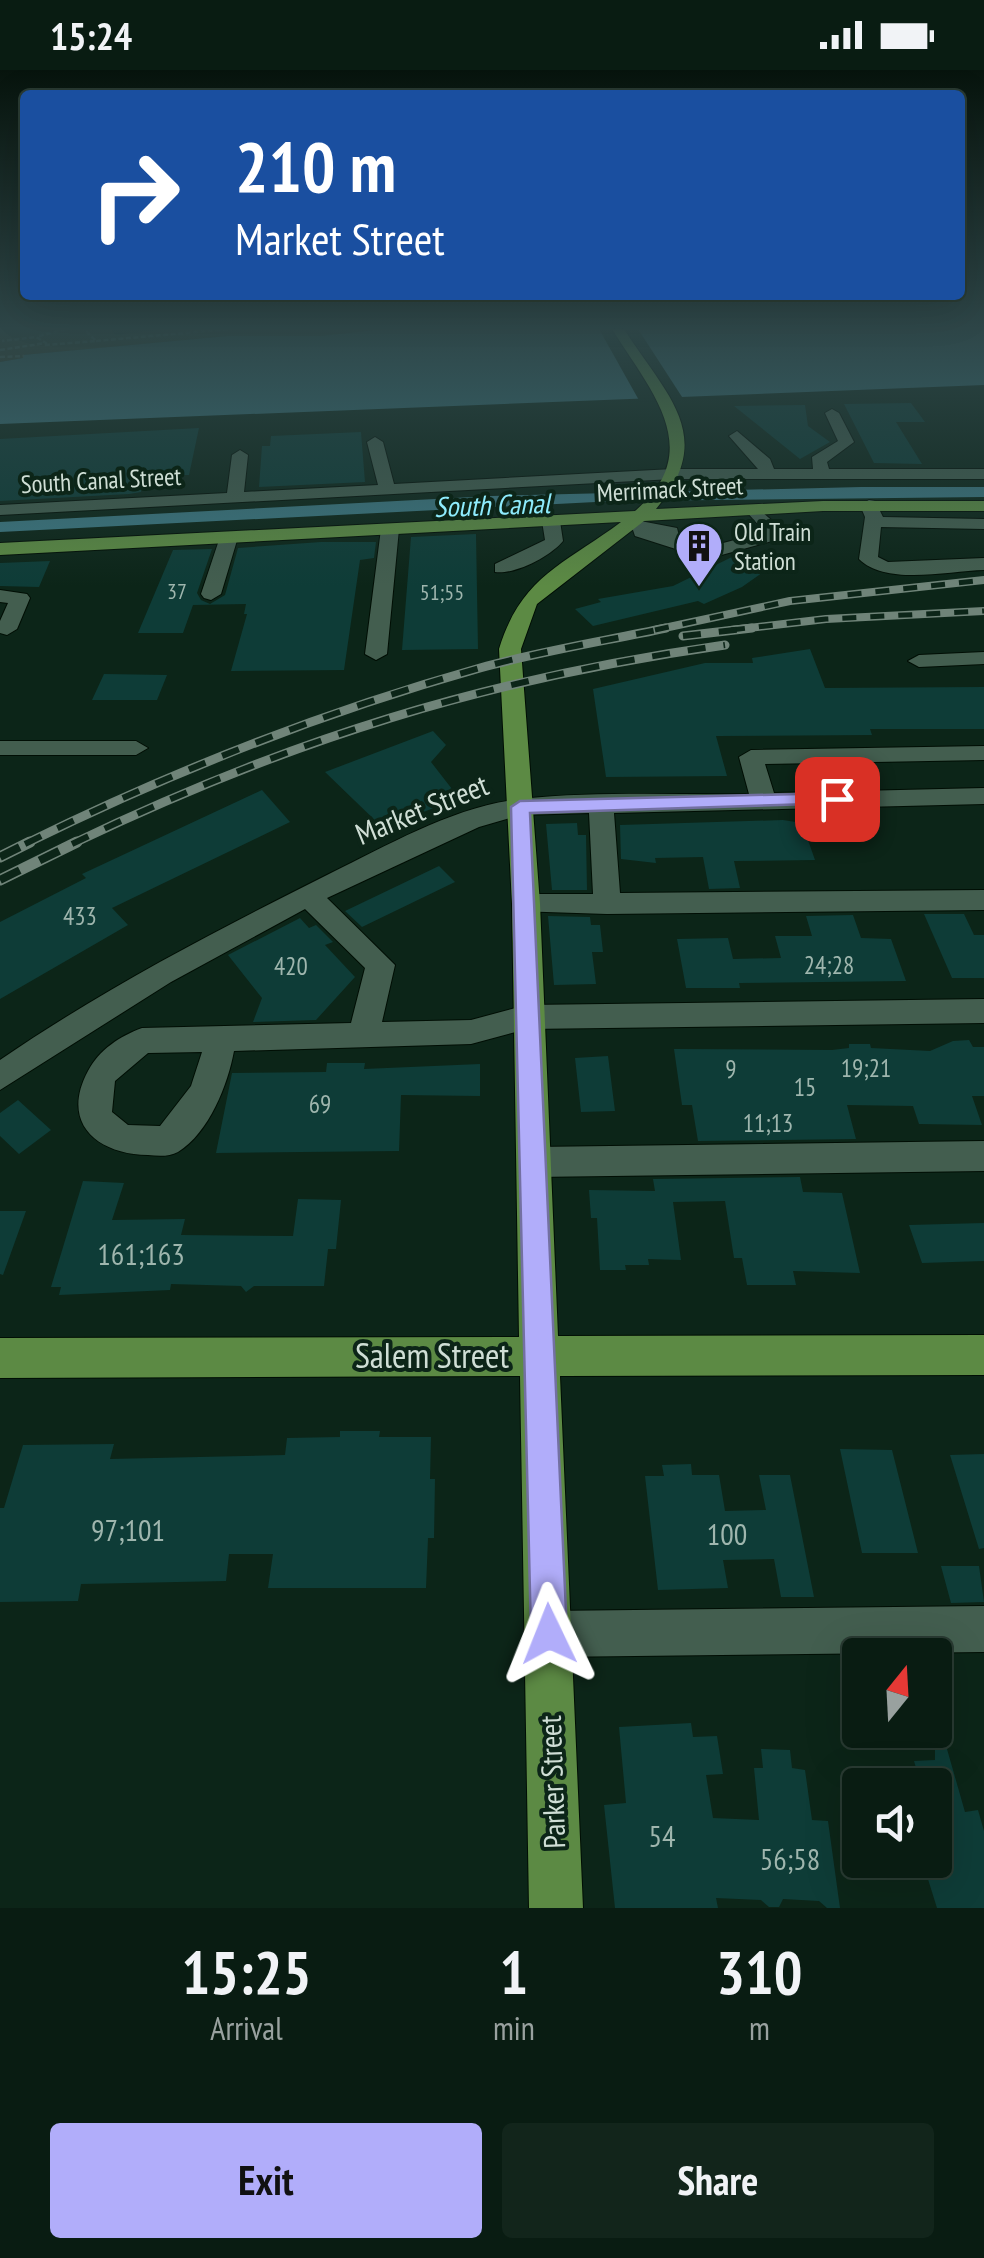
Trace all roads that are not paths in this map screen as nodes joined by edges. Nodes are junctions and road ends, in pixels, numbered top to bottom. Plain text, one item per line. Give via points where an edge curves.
1 (669, 415) edge
2 (833, 415) edge
3 (737, 436) dead end
4 (375, 442) dead end
5 (240, 455) dead end
6 (822, 472) junction
7 (766, 473) junction
8 (984, 474) edge
9 (672, 478) junction
10 (387, 489) junction
11 (234, 498) junction
12 (984, 506) edge
13 (0, 510) edge
14 (754, 510) junction
15 (871, 513) junction
16 (640, 520) junction
17 (551, 521) junction
18 (984, 524) edge
19 (390, 529) junction
20 (229, 537) junction
21 (0, 549) edge
22 (984, 564) edge
23 (502, 568) dead end
24 (210, 594) dead end
25 (0, 596) edge
26 (7, 629) dead end
27 (376, 654) dead end
28 (984, 658) edge
29 (919, 661) dead end
30 (0, 748) edge
31 (136, 748) dead end
32 (984, 753) edge
33 (984, 796) edge
34 (764, 801) junction
35 (601, 805) junction
36 (520, 807) junction
37 (308, 896) junction
38 (984, 900) edge
39 (526, 904) junction
40 (608, 904) junction
41 (984, 1012) edge
42 (527, 1018) junction
43 (364, 1035) junction
44 (220, 1040) dead end
45 (0, 1077) edge
46 (984, 1156) edge
47 (534, 1162) junction
48 (984, 1354) edge
49 (540, 1356) junction
50 (0, 1358) edge
51 (984, 1630) edge
52 (549, 1634) junction
53 (556, 1908) edge

1 - 9 main road via 680,450
2 - 6 street via 846,442 821,456
3 - 7 street via 764,462
4 - 10 street
5 - 11 street
6 - 7 street, South Canal Street
6 - 8 street, South Canal Street
7 - 9 street, South Canal Street
9 - 10 street, South Canal Street
9 - 16 main road
10 - 11 street, South Canal Street
11 - 13 street, South Canal Street
12 - 15 main road, Merrimack Street
14 - 15 main road, Merrimack Street
14 - 16 main road, Merrimack Street
14 - 16 street via 777,534 707,553
15 - 18 street
15 - 22 street via 868,559 886,568
16 - 17 main road, Merrimack Street
16 - 36 main road, Parker Street via 558,572 518,617 510,650
17 - 19 main road, Merrimack Street
17 - 23 street via 549,546
19 - 20 main road, Merrimack Street
19 - 27 street
20 - 21 main road, Merrimack Street
20 - 24 street
25 - 26 street via 20,598
28 - 29 street
30 - 31 street
32 - 34 street via 751,757
33 - 34 street, Market Street
34 - 35 street, Market Street
35 - 36 street, Market Street
35 - 40 street
36 - 37 street, Market Street via 422,839
36 - 39 main road, Parker Street
37 - 43 street via 380,965
37 - 45 street, Market Street via 217,940
38 - 40 street
39 - 40 street
39 - 42 main road, Parker Street
41 - 42 street
42 - 43 street via 471,1032
42 - 47 main road, Parker Street
43 - 44 street
46 - 47 street
47 - 49 main road, Parker Street
48 - 49 main road, Salem Street
49 - 50 main road, Salem Street
49 - 52 main road, Parker Street
51 - 52 street
52 - 53 main road, Parker Street

